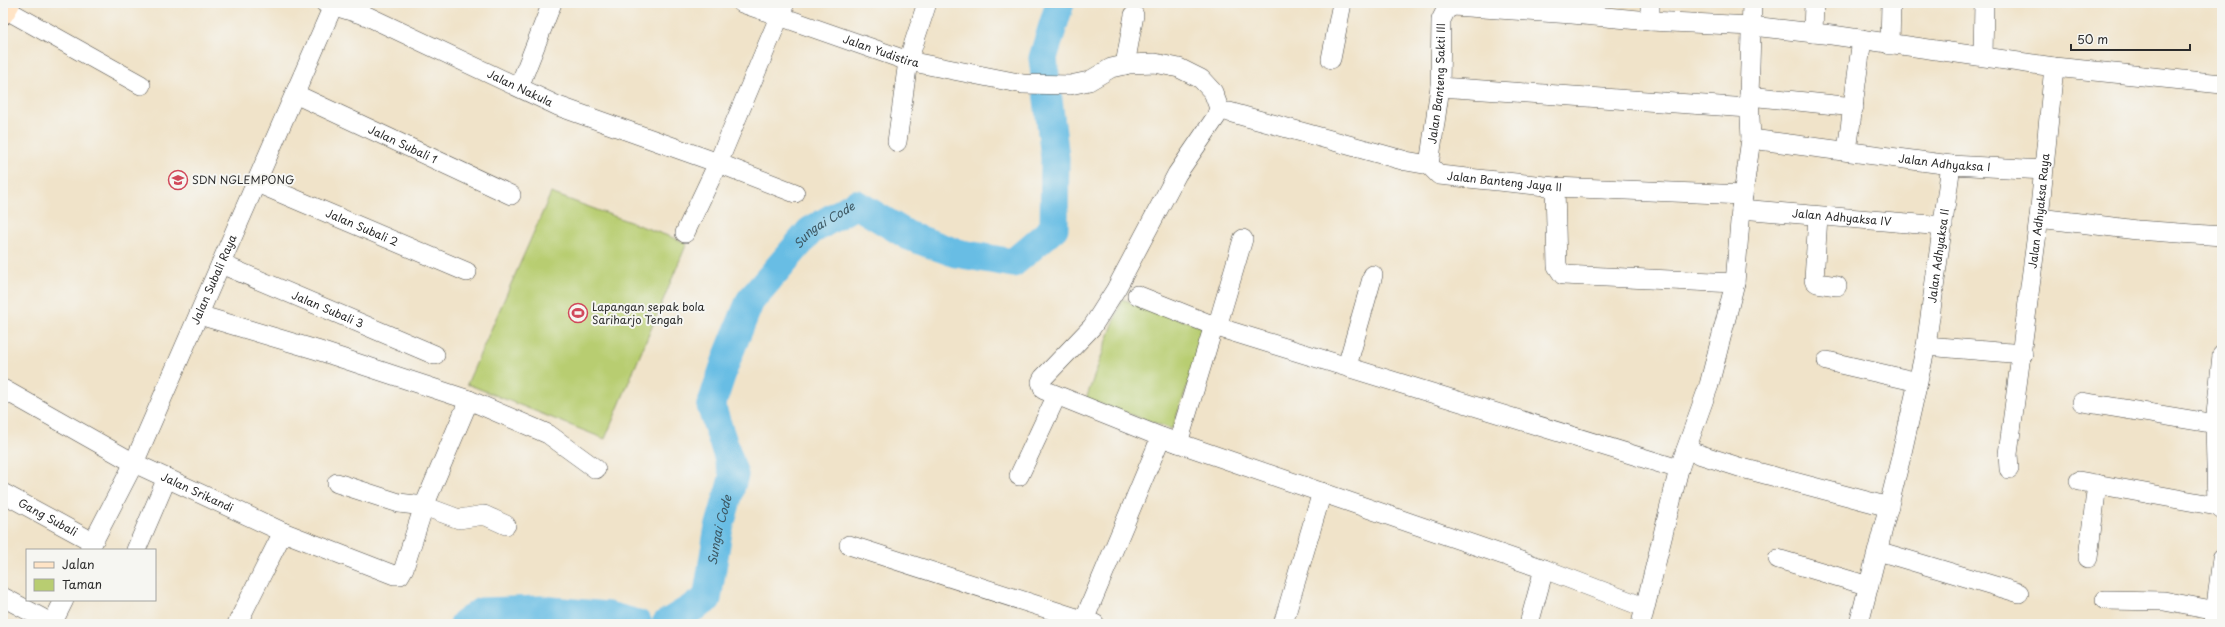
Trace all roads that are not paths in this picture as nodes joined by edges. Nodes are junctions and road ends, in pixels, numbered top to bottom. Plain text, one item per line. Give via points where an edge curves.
1 (552, 3) edge
2 (742, 3) edge
3 (927, 3) edge
4 (1342, 3) edge
5 (1752, 3) edge
6 (1814, 3) edge
7 (1891, 3) edge
8 (1984, 3) edge
9 (329, 4) edge
10 (1486, 5) edge
11 (6, 8) edge
12 (1572, 8) edge
13 (371, 10) edge
14 (783, 10) edge
15 (1650, 12) edge
16 (1134, 15) dead end
17 (1752, 26) junction
18 (1813, 33) junction
19 (1862, 39) junction
20 (1890, 45) junction
21 (1983, 56) junction
22 (1331, 59) dead end
23 (908, 61) junction
24 (1125, 64) junction
25 (2054, 67) junction
26 (2222, 84) edge
27 (141, 85) dead end
28 (519, 87) junction
29 (1440, 87) junction
30 (295, 94) junction
31 (1749, 102) junction
32 (1854, 107) junction
33 (1229, 112) dead end
34 (1751, 139) junction
35 (897, 142) dead end
36 (1847, 151) junction
37 (718, 163) junction
38 (1429, 165) junction
39 (1951, 165) junction
40 (2042, 170) junction
41 (257, 183) junction
42 (1555, 187) junction
43 (795, 193) dead end
44 (511, 195) dead end
45 (1742, 202) junction
46 (1818, 216) junction
47 (2039, 218) junction
48 (1943, 226) junction
49 (685, 232) dead end
50 (2222, 236) edge
51 (1243, 239) dead end
52 (221, 264) junction
53 (467, 272) dead end
54 (1373, 276) dead end
55 (1735, 283) junction
56 (1837, 286) dead end
57 (1137, 295) dead end
58 (199, 315) junction
59 (1215, 326) junction
60 (1926, 346) junction
61 (2023, 354) junction
62 (435, 355) dead end
63 (2222, 355) edge
64 (1827, 361) dead end
65 (1347, 366) junction
66 (1918, 382) junction
67 (3, 389) edge
68 (1056, 397) junction
69 (469, 400) junction
70 (2082, 402) dead end
71 (2218, 424) edge
72 (1169, 440) junction
73 (1686, 450) junction
74 (134, 463) junction
75 (596, 469) dead end
76 (1679, 469) junction
77 (2009, 469) dead end
78 (1019, 476) dead end
79 (167, 478) junction
80 (337, 483) dead end
81 (1322, 492) junction
82 (3, 493) edge
83 (424, 506) junction
84 (1889, 507) junction
85 (2219, 508) edge
86 (506, 525) dead end
87 (283, 532) junction
88 (849, 545) dead end
89 (91, 546) edge
90 (136, 549) edge
91 (1878, 551) junction
92 (2088, 558) dead end
93 (2222, 558) edge
94 (1778, 559) dead end
95 (1544, 569) junction
96 (1869, 586) junction
97 (2019, 593) dead end
98 (3, 597) edge
99 (2105, 600) dead end
100 (64, 601) edge
101 (1642, 615) edge
102 (2215, 618) edge
103 (243, 622) edge
104 (1090, 622) edge
105 (52, 624) edge
106 (1283, 624) edge
107 (1529, 624) edge
108 (1858, 624) edge

1 - 28 street
2 - 14 street, Jalan Yudistira
3 - 23 street
4 - 22 street
5 - 17 street
6 - 18 street
7 - 20 street
8 - 21 street
9 - 13 street, Jalan Nakula
9 - 30 street, Jalan Subali Raya
10 - 12 street
10 - 29 street, Jalan Banteng Sakti III via 1453,6 1446,10 1441,20
11 - 27 street
12 - 15 street
13 - 28 street, Jalan Nakula
14 - 23 street, Jalan Yudistira
14 - 37 street
15 - 17 street
16 - 24 street
17 - 18 street
17 - 31 street
18 - 19 street
19 - 20 street
19 - 32 street
20 - 21 street
21 - 25 street
23 - 24 street, Jalan Yudistira via 1023,84 1070,85 1089,81 1111,68
23 - 35 street
24 - 68 street, Jalan Yudistira via 1155,63 1190,73 1208,86 1219,108 1216,117 1178,174 1116,289 1092,327 1043,378 1041,382 1044,390
25 - 26 street
25 - 40 street, Jalan Adhyaksa Raya
28 - 37 street, Jalan Nakula via 558,106
29 - 31 street
29 - 38 street, Jalan Banteng Sakti III
30 - 41 street, Jalan Subali Raya
30 - 44 street, Jalan Subali 1
31 - 32 street
31 - 34 street
32 - 36 street
33 - 38 street, Jalan Banteng Jaya II via 1406,161
34 - 36 street, Jalan Adhyaksa I
34 - 45 street
36 - 39 street, Jalan Adhyaksa I
37 - 43 street, Jalan Nakula
37 - 49 street
38 - 42 street, Jalan Banteng Jaya II via 1439,175
39 - 40 street, Jalan Adhyaksa I
39 - 48 street, Jalan Adhyaksa II
40 - 47 street, Jalan Adhyaksa Raya
41 - 52 street, Jalan Subali Raya
41 - 53 street, Jalan Subali 2
42 - 45 street, Jalan Banteng Jaya II
42 - 55 street via 1557,266 1563,275
45 - 46 street, Jalan Adhyaksa IV
45 - 55 street
46 - 48 street, Jalan Adhyaksa IV
46 - 56 street via 1814,280 1817,283
47 - 50 street via 2137,230
47 - 61 street, Jalan Adhyaksa Raya
48 - 60 street, Jalan Adhyaksa II
51 - 59 street
52 - 58 street, Jalan Subali Raya
52 - 62 street, Jalan Subali 3
54 - 65 street
55 - 73 street via 1709,385
57 - 59 street
58 - 69 street via 317,350
58 - 74 street, Jalan Subali Raya
59 - 65 street
59 - 72 street
60 - 61 street
60 - 66 street, Jalan Adhyaksa II
61 - 77 street, Jalan Adhyaksa Raya via 2008,454
63 - 71 street
64 - 66 street
65 - 76 street
66 - 84 street, Jalan Adhyaksa II
67 - 74 street, Jalan Srikandi
68 - 72 street
68 - 78 street
69 - 75 street via 548,434
69 - 83 street
70 - 71 street
71 - 85 street
72 - 81 street
72 - 104 street
73 - 76 street
73 - 84 street via 1764,474
74 - 79 street, Jalan Srikandi
74 - 89 street, Jalan Subali Raya
76 - 101 street
79 - 87 street, Jalan Srikandi
79 - 90 street
80 - 83 street via 388,500
81 - 95 street
81 - 106 street
82 - 89 street, Gang Subali
83 - 86 street via 460,519 484,515
83 - 87 street, Jalan Srikandi via 400,575 387,574
84 - 91 street, Jalan Adhyaksa II
85 - 92 street via 2088,483
87 - 103 street
88 - 104 street
91 - 96 street, Jalan Adhyaksa II
91 - 97 street
93 - 102 street
94 - 96 street
95 - 101 street
95 - 107 street
96 - 108 street, Jalan Adhyaksa II
98 - 105 street
99 - 102 street via 2164,601
100 - 105 street

